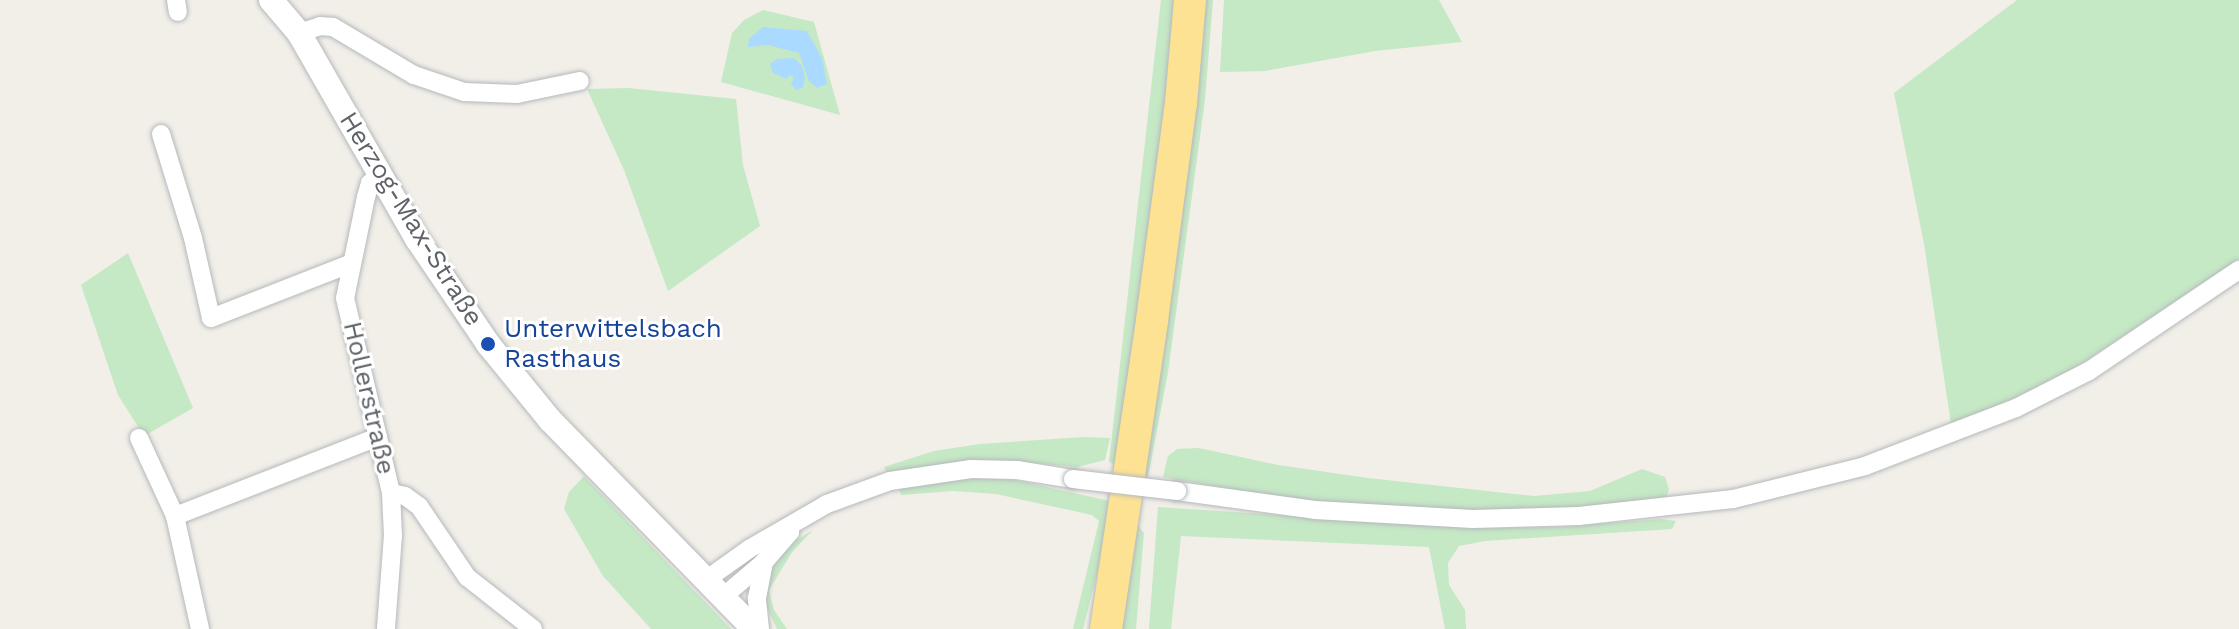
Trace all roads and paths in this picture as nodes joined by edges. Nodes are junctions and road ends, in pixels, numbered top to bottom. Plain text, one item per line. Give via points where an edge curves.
1 (271, 0) edge
2 (1190, 0) edge
3 (299, 33) junction
4 (580, 81) dead end
5 (161, 134) dead end
6 (380, 175) junction
7 (352, 263) junction
8 (2239, 270) edge
9 (378, 437) junction
10 (139, 438) dead end
11 (391, 493) junction
12 (175, 516) junction
13 (806, 516) junction
14 (764, 562) junction
15 (716, 588) junction
16 (200, 629) edge
17 (386, 629) edge
18 (533, 629) edge
19 (757, 629) edge
20 (1106, 629) edge

1 - 3 main road, Herzog-Max-Straße
2 - 20 highway via 1181,103
3 - 4 street via 333,27 414,75 464,92 517,94
3 - 6 main road, Herzog-Max-Straße
5 - 7 street via 211,318
6 - 7 street, Hollerstraße via 370,183
6 - 15 main road, Herzog-Max-Straße via 435,268 517,380
7 - 9 street, Hollerstraße via 345,298
8 - 13 street, bridge via 2089,371 2016,408 1865,466 1733,499 1579,516 1473,519 1315,510 1017,470 971,469 858,490
9 - 11 street, Hollerstraße
9 - 12 street
10 - 12 street
11 - 17 street, Hollerstraße via 392,580
11 - 18 street via 419,506 467,577
12 - 16 street
13 - 14 street
13 - 15 street via 749,549
14 - 15 street
14 - 19 street via 758,578
15 - 19 main road, Herzog-Max-Straße

